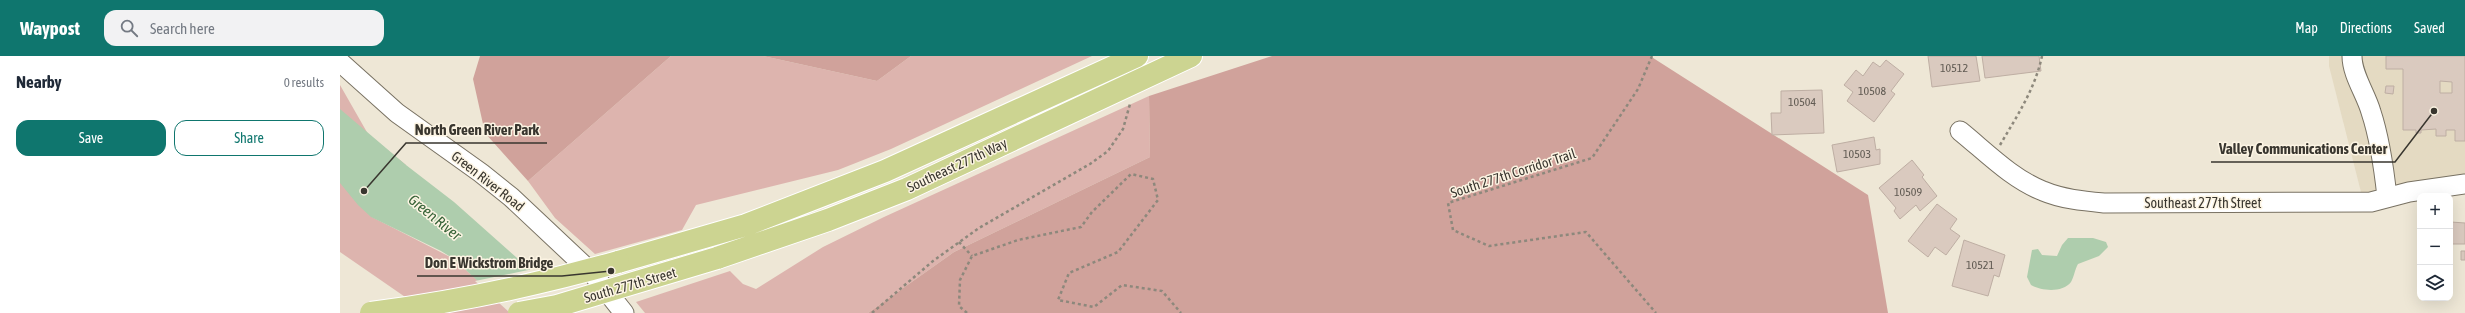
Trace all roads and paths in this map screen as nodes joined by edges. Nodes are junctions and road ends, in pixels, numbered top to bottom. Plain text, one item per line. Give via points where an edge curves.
1 (1137, 56) edge
2 (1191, 56) edge
3 (1652, 56) edge
4 (2042, 56) edge
5 (2352, 56) edge
6 (340, 62) edge
7 (1136, 82) junction
8 (1960, 131) dead end
9 (1992, 157) junction
10 (2465, 184) edge
11 (2388, 197) junction
12 (709, 237) joint
13 (959, 242) junction
14 (972, 256) junction
15 (717, 258) joint
16 (371, 313) edge
17 (519, 313) edge
18 (624, 313) edge
19 (872, 313) edge
20 (967, 313) edge
21 (1181, 313) edge
22 (1656, 313) edge

1 - 12 main road, Southeast 277th Way via 885,170
2 - 7 main road, Southeast 277th Way
3 - 22 path, South 277th Corridor Trail via 1638,89 1592,158 1448,203 1453,230 1489,246 1586,232
4 - 9 path via 2038,74 2026,102
5 - 11 street via 2378,135
6 - 18 street, Green River Road via 397,113 510,197 593,274
7 - 13 path via 1123,129 1108,151
7 - 15 main road, Southeast 277th Way via 907,189 828,220
8 - 9 street, Southeast 277th Street
9 - 11 street, Southeast 277th Street via 2016,177 2042,191 2069,199 2104,203 2371,202
10 - 11 street, Southeast 277th Street
12 - 16 main road, South 277th Street, bridge via 551,281 427,306
13 - 14 path
13 - 19 path
14 - 20 path via 960,280 960,306
14 - 21 path via 1018,240 1081,227 1092,212 1132,174 1153,179 1158,200 1118,252 1069,273 1058,300 1094,307 1122,285 1162,291
15 - 17 main road, South 277th Street, bridge via 557,306

